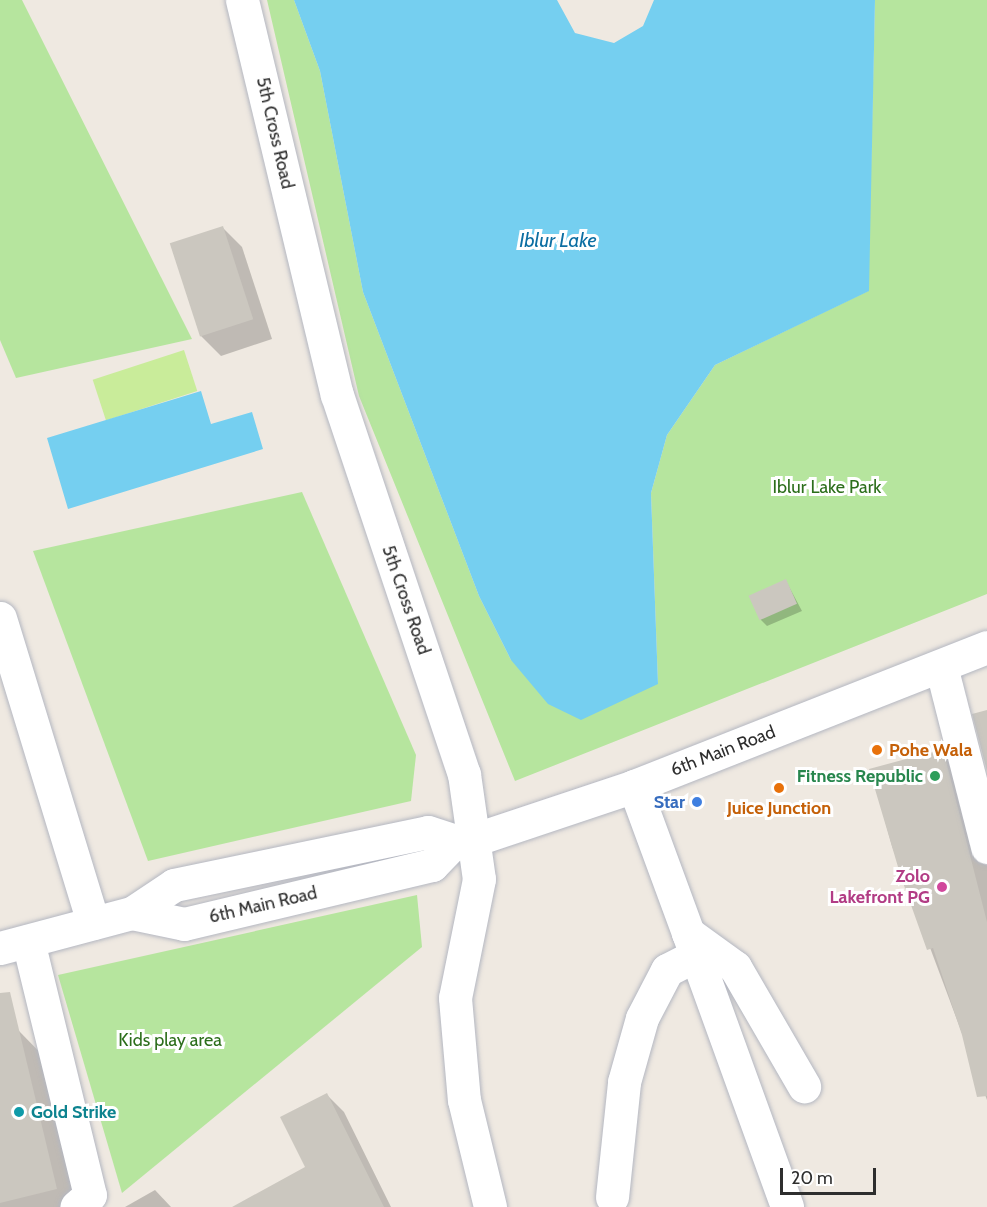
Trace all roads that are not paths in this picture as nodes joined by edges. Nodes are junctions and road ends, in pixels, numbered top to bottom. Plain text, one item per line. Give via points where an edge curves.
1 (242, 0) edge
2 (0, 618) edge
3 (987, 647) edge
4 (941, 666) junction
5 (634, 786) junction
6 (466, 840) junction
7 (987, 847) edge
8 (93, 923) junction
9 (14, 944) edge
10 (692, 944) junction
11 (804, 1086) dead end
12 (612, 1197) dead end
13 (76, 1207) edge
14 (490, 1207) edge
15 (787, 1207) edge

1 - 6 street, 5th Cross Road via 337,395 464,774
2 - 8 street
3 - 4 street, 6th Main Road
4 - 5 street, 6th Main Road
4 - 7 street
5 - 6 street, 6th Main Road
5 - 10 street
6 - 8 street, 6th Main Road via 428,832 174,885 132,913
6 - 14 street, 5th Cross Road via 479,879 455,998 464,1100
8 - 9 street, 6th Main Road
9 - 13 street via 90,1195
10 - 11 street via 735,967
10 - 12 street via 667,970 642,1018 624,1082
10 - 15 street

